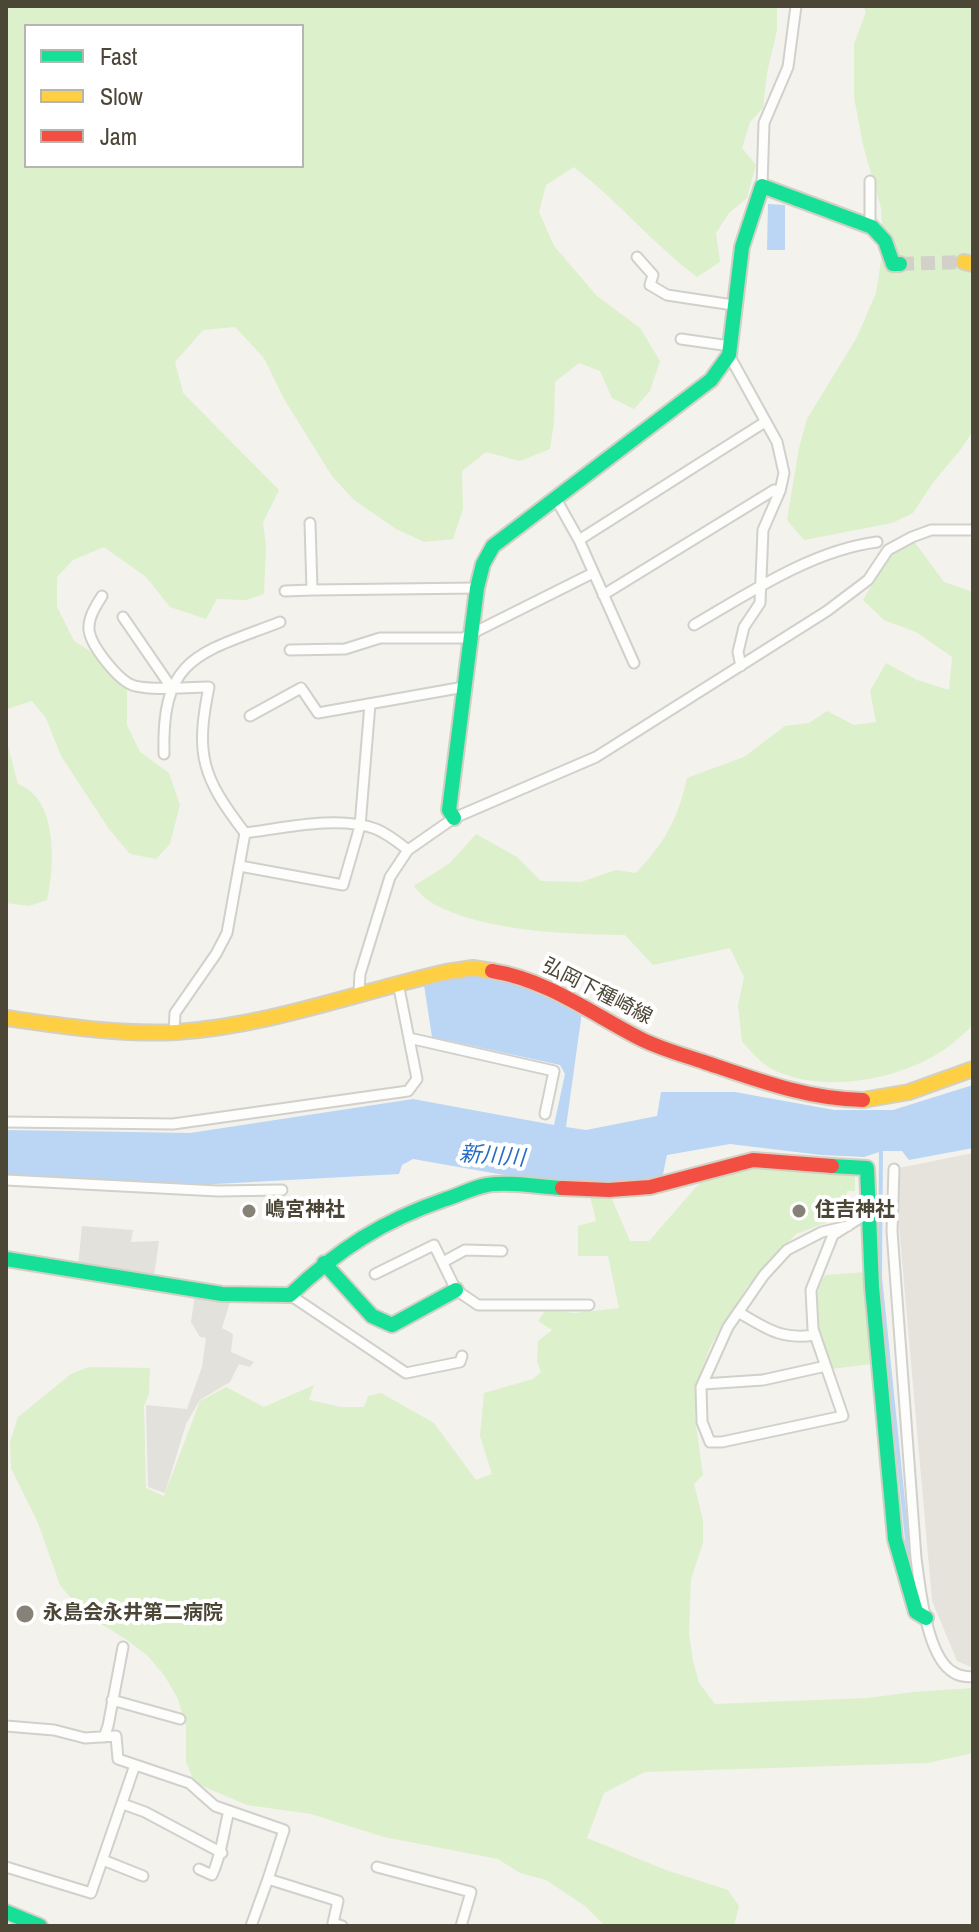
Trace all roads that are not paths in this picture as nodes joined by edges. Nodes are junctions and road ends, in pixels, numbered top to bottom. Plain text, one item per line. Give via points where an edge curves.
1 (796, 6) edge
2 (870, 181) dead end
3 (762, 186) junction
4 (870, 226) junction
5 (637, 257) dead end
6 (900, 264) dead end
7 (733, 305) junction
8 (681, 339) dead end
9 (730, 350) junction
10 (765, 422) junction
11 (780, 491) junction
12 (556, 499) junction
13 (310, 523) dead end
14 (973, 530) edge
15 (579, 540) junction
16 (877, 542) dead end
17 (593, 573) junction
18 (762, 585) junction
19 (477, 588) junction
20 (312, 590) junction
21 (285, 591) dead end
22 (603, 595) junction
23 (102, 596) dead end
24 (123, 617) dead end
25 (280, 622) dead end
26 (694, 625) dead end
27 (471, 634) junction
28 (290, 650) dead end
29 (634, 663) dead end
30 (741, 666) junction
31 (171, 687) junction
32 (464, 687) junction
33 (370, 704) junction
34 (250, 716) dead end
35 (164, 754) dead end
36 (454, 818) junction
37 (360, 826) junction
38 (245, 833) junction
39 (408, 850) junction
40 (240, 866) junction
41 (398, 983) junction
42 (359, 992) junction
43 (6, 1018) edge
44 (174, 1033) junction
45 (409, 1038) junction
46 (973, 1069) edge
47 (545, 1114) dead end
48 (6, 1122) edge
49 (894, 1169) dead end
50 (6, 1180) edge
51 (282, 1190) dead end
52 (868, 1213) junction
53 (848, 1226) junction
54 (502, 1251) dead end
55 (6, 1259) edge
56 (443, 1262) junction
57 (324, 1263) junction
58 (375, 1274) dead end
59 (456, 1290) junction
60 (290, 1295) junction
61 (589, 1305) dead end
62 (738, 1312) junction
63 (815, 1335) junction
64 (462, 1356) dead end
65 (826, 1366) junction
66 (703, 1384) junction
67 (926, 1618) junction
68 (123, 1647) dead end
69 (973, 1677) edge
70 (112, 1700) junction
71 (180, 1719) dead end
72 (6, 1726) edge
73 (104, 1737) junction
74 (135, 1765) junction
75 (123, 1804) junction
76 (229, 1811) junction
77 (222, 1853) junction
78 (103, 1860) junction
79 (6, 1867) edge
80 (377, 1867) dead end
81 (199, 1869) dead end
82 (143, 1876) dead end
83 (268, 1879) junction
84 (6, 1912) edge
85 (40, 1926) edge
86 (251, 1926) edge
87 (342, 1926) edge
88 (461, 1926) edge

1 - 3 street via 788,67 764,123
2 - 4 street
3 - 4 street
3 - 7 street via 742,247
4 - 6 street via 885,241 893,264
5 - 7 street via 653,275 650,285 667,295
7 - 9 street
8 - 9 street
9 - 10 street
9 - 12 street via 711,380
10 - 11 street via 777,442 784,473
10 - 15 street
11 - 18 street via 763,530
11 - 22 street
12 - 15 street
12 - 19 street via 493,546
13 - 20 street
14 - 30 street via 931,530 888,550 868,580
15 - 17 street
16 - 18 street via 847,547
17 - 22 street
17 - 27 street
18 - 26 street
18 - 30 street via 760,603 744,627 738,652
19 - 20 street
19 - 27 street
20 - 21 street
22 - 29 street
23 - 31 street via 91,613 94,646 120,678 134,686
24 - 31 street
25 - 31 street via 198,656
27 - 28 street via 380,638 345,649
27 - 32 street
30 - 36 street via 596,757
31 - 35 street
31 - 38 street via 209,687 202,758
32 - 33 street
32 - 36 street via 449,810
33 - 34 street via 318,713 301,688
33 - 37 street
36 - 39 street
37 - 38 street via 321,823
37 - 39 street via 375,829
37 - 40 street via 343,885
38 - 40 street
39 - 42 street via 390,877
40 - 44 street via 227,933 175,1013
41 - 42 street, 弘岡下種崎線
41 - 45 street
41 - 46 street, 弘岡下種崎線 via 481,968 529,979 639,1038 756,1080 820,1096 888,1097
42 - 44 street, 弘岡下種崎線 via 232,1025
43 - 44 street, 弘岡下種崎線 via 108,1032
45 - 47 street via 554,1071
45 - 48 street via 417,1079 408,1091 173,1124
49 - 67 street via 892,1231 904,1411
50 - 51 street
52 - 53 street
52 - 57 street via 867,1168 753,1160 650,1187 488,1185 403,1214
52 - 67 street via 895,1539 916,1612
53 - 62 street via 787,1250
53 - 63 street via 833,1235 811,1290
54 - 56 street via 465,1250
55 - 60 street via 222,1294
56 - 58 street via 434,1245
56 - 59 street
57 - 59 street via 372,1316 392,1325
57 - 60 street
59 - 61 street via 478,1305
60 - 64 street via 406,1373 460,1362
62 - 63 street via 775,1334
62 - 66 street
63 - 65 street
65 - 66 street via 763,1380
65 - 66 street via 843,1416 722,1442 710,1442 702,1422
67 - 69 street via 944,1665 952,1673
68 - 70 street
70 - 71 street
70 - 73 street
72 - 73 street
73 - 74 street via 116,1736 118,1759
74 - 75 street
74 - 76 street via 189,1783
75 - 77 street
75 - 78 street
76 - 77 street
76 - 83 street via 284,1830
77 - 81 street via 212,1875
78 - 79 street via 91,1893
78 - 82 street
80 - 88 street via 471,1892
83 - 86 street
83 - 87 street via 338,1901 333,1923
84 - 85 street

